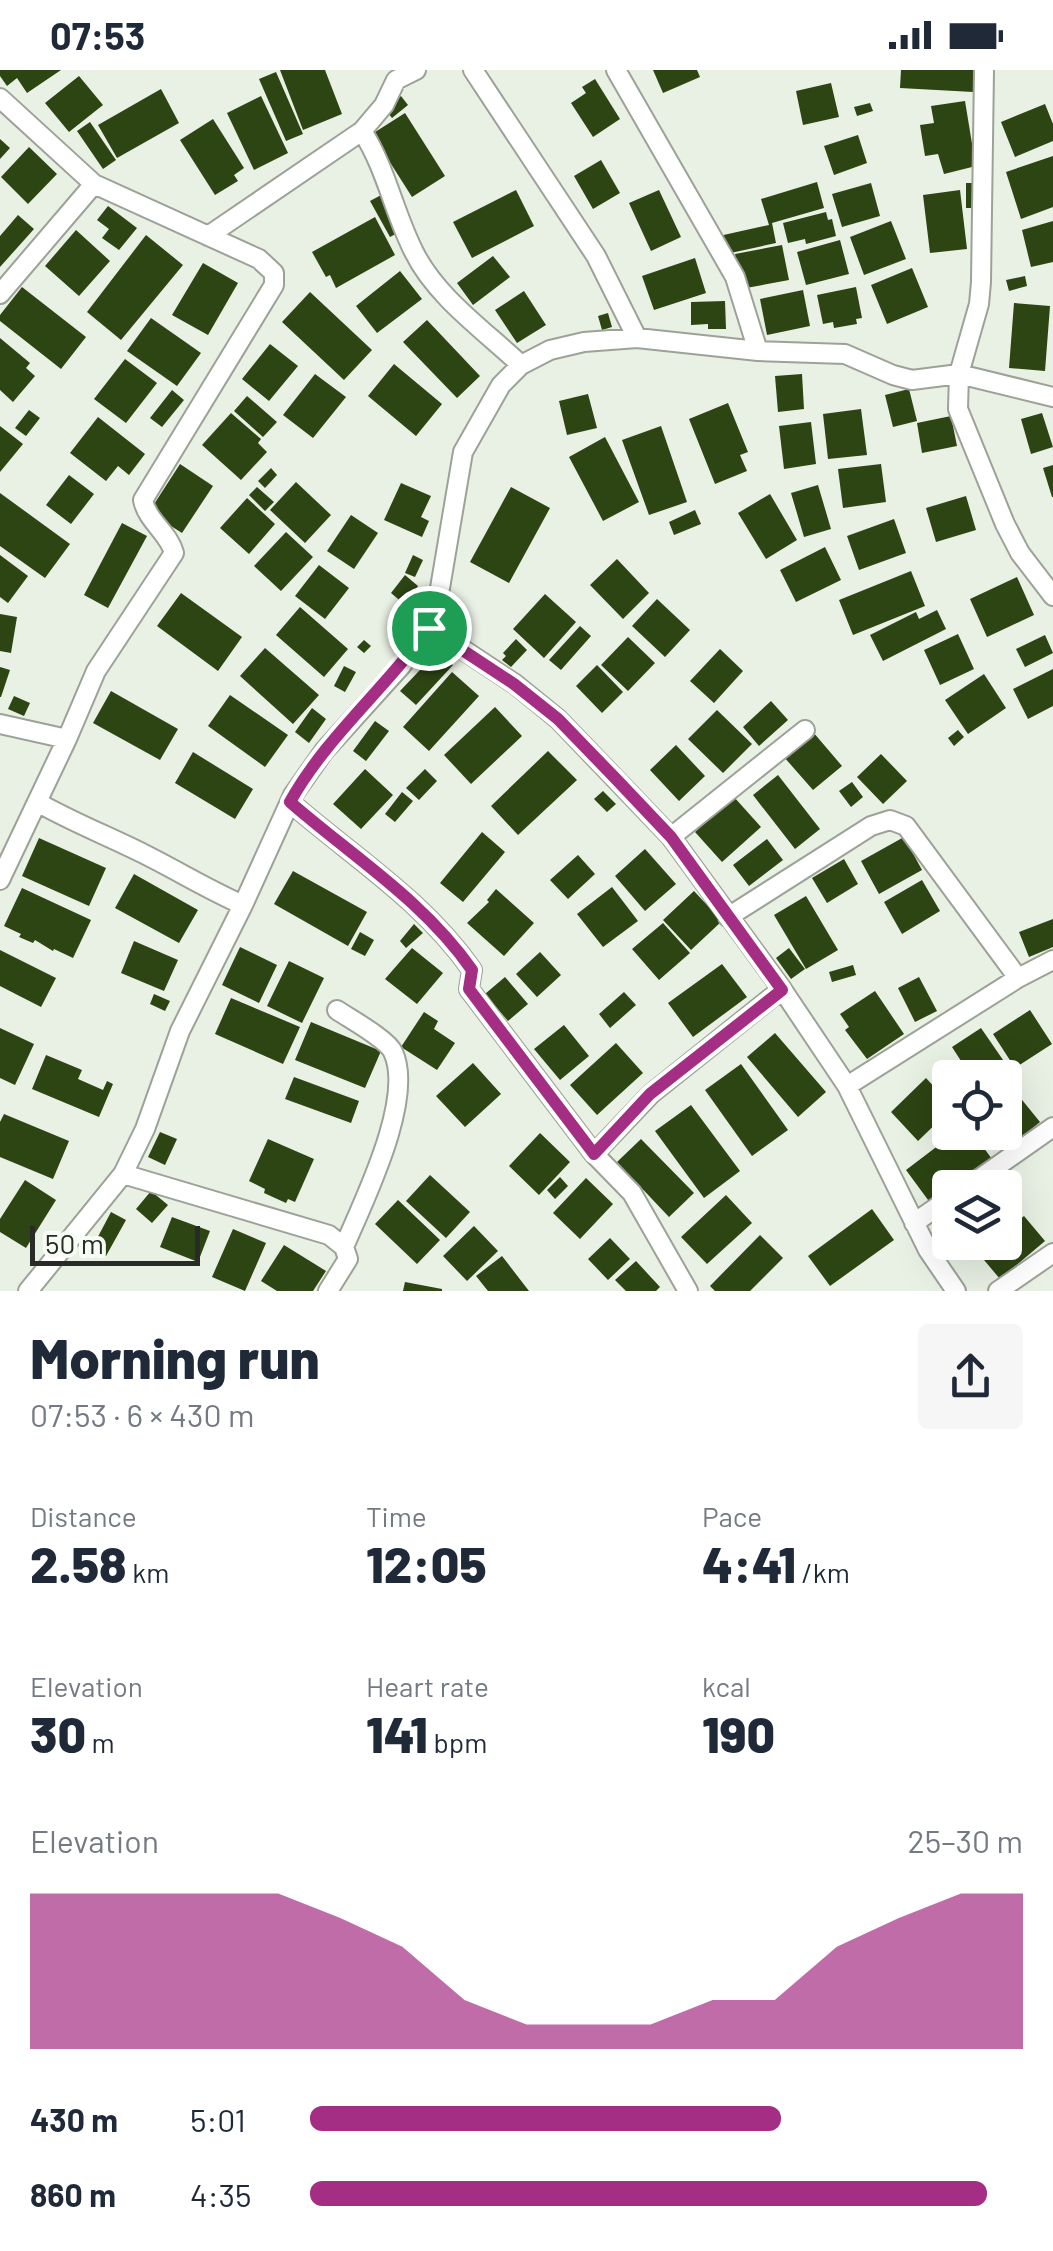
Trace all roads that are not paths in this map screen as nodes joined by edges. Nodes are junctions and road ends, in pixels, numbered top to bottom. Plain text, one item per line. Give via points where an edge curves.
1 (416, 70) edge
2 (473, 70) edge
3 (616, 70) edge
4 (984, 70) edge
5 (392, 75) edge
6 (0, 98) edge
7 (362, 131) junction
8 (94, 184) junction
9 (208, 236) junction
10 (0, 294) edge
11 (637, 338) junction
12 (758, 351) junction
13 (520, 365) junction
14 (959, 374) junction
15 (1053, 397) edge
16 (1053, 596) edge
17 (429, 628) junction
18 (0, 724) edge
19 (804, 730) dead end
20 (66, 738) junction
21 (36, 802) junction
22 (290, 802) junction
23 (671, 837) junction
24 (0, 880) edge
25 (243, 905) junction
26 (728, 917) junction
27 (1053, 960) edge
28 (1018, 978) junction
29 (782, 990) junction
30 (337, 1010) dead end
31 (847, 1086) junction
32 (1053, 1127) edge
33 (594, 1154) junction
34 (992, 1170) edge
35 (123, 1174) junction
36 (932, 1211) edge
37 (914, 1224) junction
38 (344, 1246) junction
39 (1053, 1253) edge
40 (28, 1291) edge
41 (328, 1291) edge
42 (688, 1291) edge
43 (956, 1291) edge
44 (998, 1291) edge

1 - 5 street
2 - 11 street via 596,256
3 - 12 street via 735,277
4 - 14 street via 981,282
5 - 7 street via 384,105
6 - 8 street
7 - 9 street
7 - 13 street via 421,264
8 - 9 street
8 - 10 street
9 - 20 street via 259,259 274,273 274,285 143,500 174,553 96,671
11 - 12 street
11 - 13 street via 584,342
12 - 14 street via 845,354 912,380
13 - 17 street via 493,397 463,452
14 - 15 street
14 - 16 street via 958,409 970,442 1020,553
17 - 22 street via 324,751
17 - 23 street via 558,719
18 - 20 street
19 - 23 street
20 - 21 street
21 - 24 street
21 - 25 street
22 - 25 street
22 - 33 street via 394,883 448,935 472,970 469,989
23 - 26 street
25 - 35 street via 180,1030
26 - 28 street via 890,820 906,826
26 - 29 street
27 - 28 street
28 - 31 street
29 - 31 street
29 - 33 street via 650,1094
30 - 38 street via 392,1048 397,1066 384,1152
31 - 37 street
32 - 34 street
33 - 42 street via 632,1192
35 - 38 street via 329,1234
35 - 40 street
36 - 37 street
37 - 43 street
38 - 41 street via 348,1259
39 - 44 street

